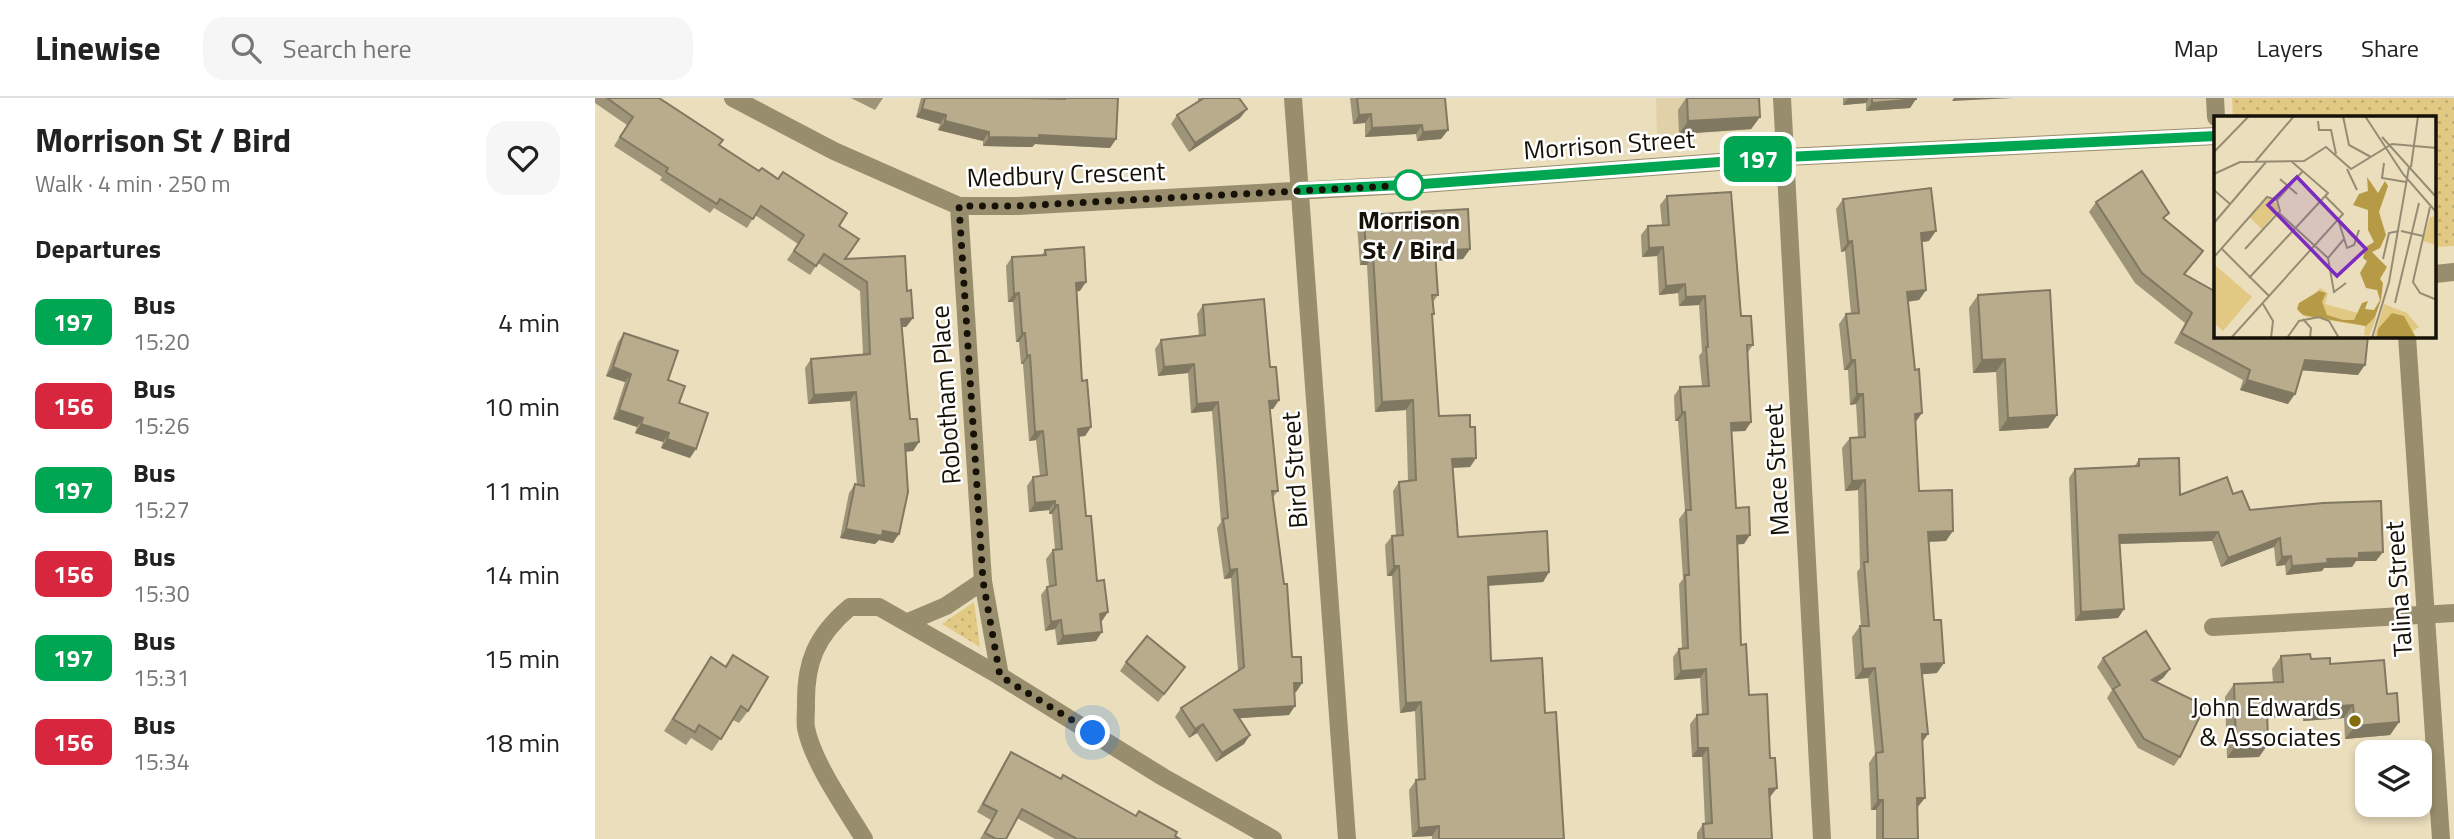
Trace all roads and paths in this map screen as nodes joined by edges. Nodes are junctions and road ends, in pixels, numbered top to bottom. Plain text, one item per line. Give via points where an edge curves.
1 (733, 98) edge
2 (1293, 98) edge
3 (1782, 98) edge
4 (2215, 98) edge
5 (2216, 116) edge
6 (2214, 136) edge
7 (1786, 157) junction
8 (1300, 190) junction
9 (959, 206) junction
10 (2407, 338) edge
11 (983, 581) junction
12 (2454, 613) edge
13 (2427, 615) junction
14 (908, 622) junction
15 (2213, 627) dead end
16 (1000, 676) junction
17 (864, 839) edge
18 (1273, 839) edge
19 (1347, 839) edge
20 (1822, 839) edge
21 (2441, 839) edge

1 - 9 street, Medbury Crescent via 834,151
2 - 8 street, Bird Street
3 - 7 street, Mace Street
4 - 5 street
6 - 7 street, Morrison Street
7 - 8 street, Morrison Street
7 - 20 street, Mace Street
8 - 9 street, Medbury Crescent
8 - 19 street, Bird Street
9 - 11 street, Robotham Place
10 - 13 street, Talina Street
11 - 14 street via 946,606
11 - 16 street, Robotham Place
12 - 13 street
13 - 15 street
13 - 21 street, Talina Street
14 - 16 street
14 - 17 street via 879,607 850,607 832,622 812,653 806,683 806,729 824,773
16 - 18 street

